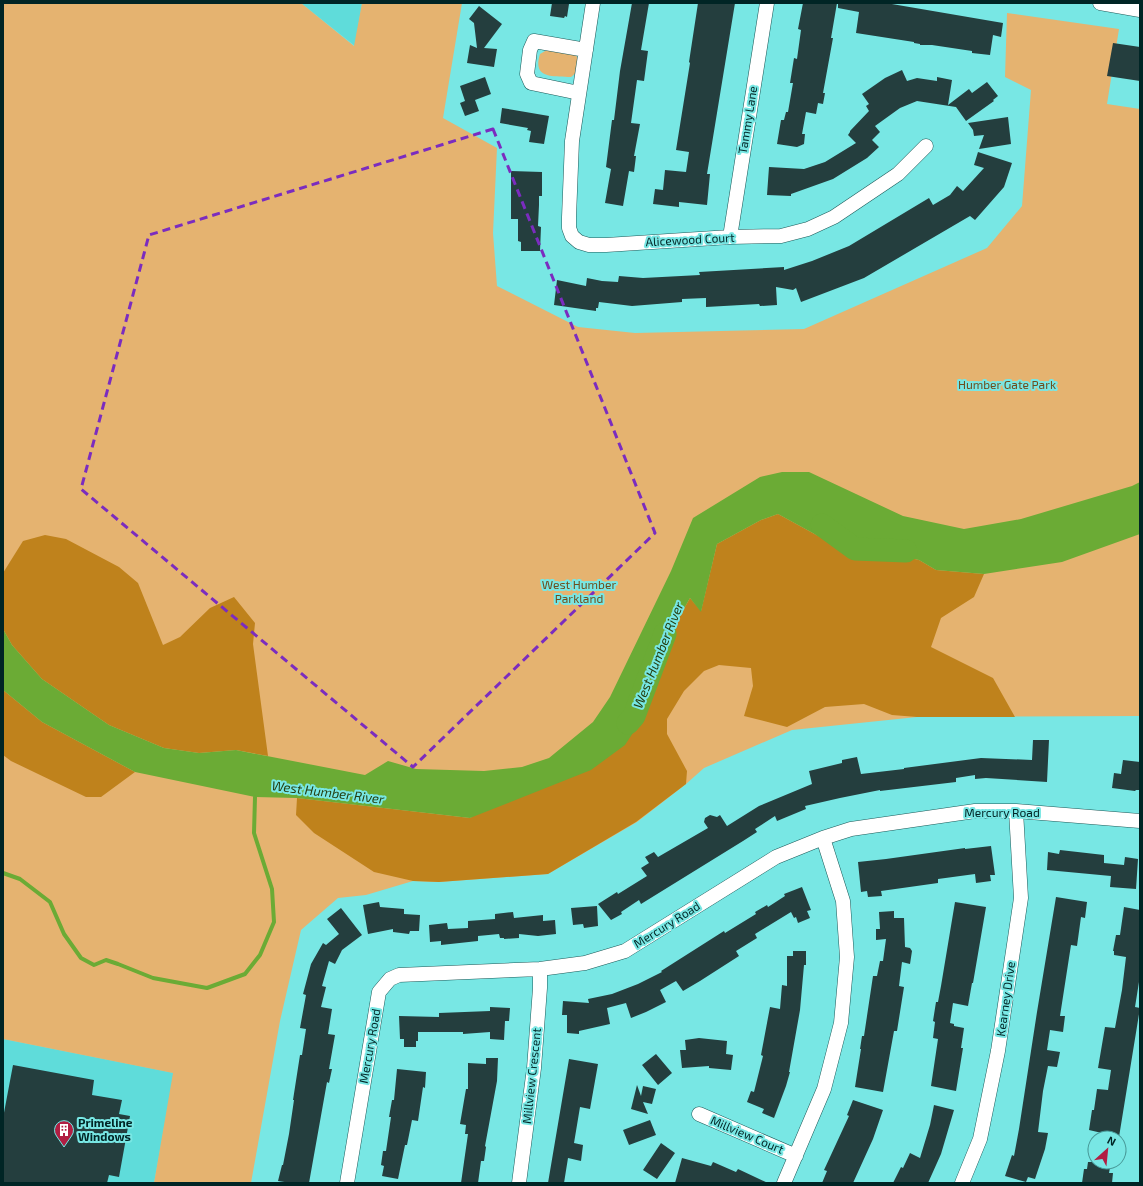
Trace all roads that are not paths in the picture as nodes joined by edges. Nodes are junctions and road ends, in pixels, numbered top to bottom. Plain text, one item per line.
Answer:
1 (593, 3) edge
2 (767, 3) edge
3 (1100, 3) edge
4 (1140, 10) edge
5 (586, 50) junction
6 (579, 93) junction
7 (926, 146) dead end
8 (730, 237) junction
9 (1016, 811) junction
10 (1140, 822) edge
11 (823, 838) junction
12 (540, 969) junction
13 (698, 1114) dead end
14 (796, 1156) junction
15 (347, 1183) edge
16 (518, 1183) edge
17 (784, 1183) edge
18 (962, 1183) edge

1 - 5 street, Alicewood Court
2 - 8 street, Tammy Lane
3 - 4 street
5 - 6 street, Alicewood Court
5 - 6 street
6 - 8 street, Alicewood Court
7 - 8 street, Alicewood Court
9 - 10 street, Mercury Road
9 - 11 street, Mercury Road
9 - 18 street, Kearney Drive
11 - 12 street, Mercury Road
11 - 14 street
12 - 15 street, Mercury Road
12 - 16 street, Millview Crescent
13 - 14 street, Millview Court
14 - 17 street

